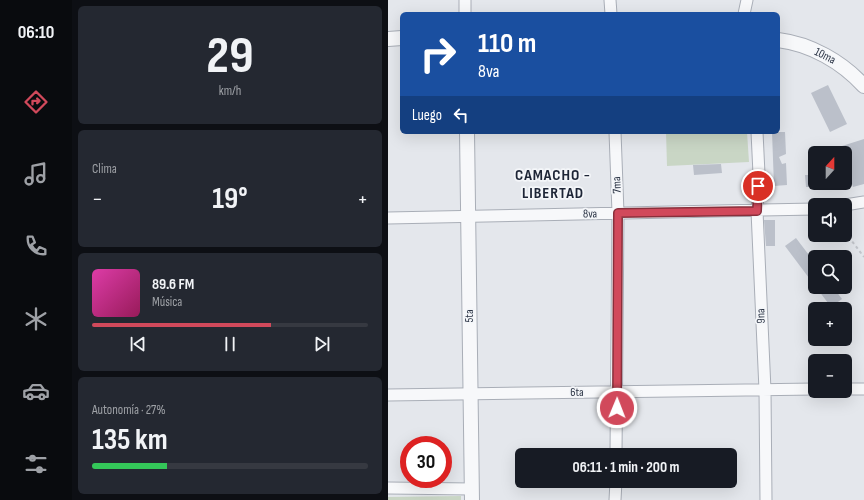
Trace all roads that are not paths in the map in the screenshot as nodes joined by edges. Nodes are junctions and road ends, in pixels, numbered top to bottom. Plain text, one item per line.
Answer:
1 (465, 0) edge
2 (610, 0) edge
3 (747, 0) edge
4 (465, 12) edge
5 (610, 12) edge
6 (744, 12) edge
7 (388, 38) edge
8 (400, 38) edge
9 (780, 41) edge
10 (864, 86) edge
11 (467, 134) edge
12 (615, 134) edge
13 (757, 134) edge
14 (864, 202) edge
15 (852, 204) edge
16 (808, 209) edge
17 (757, 211) junction
18 (618, 213) junction
19 (468, 216) junction
20 (388, 218) edge
21 (852, 389) edge
22 (864, 389) edge
23 (764, 390) junction
24 (808, 390) edge
25 (617, 392) junction
26 (470, 393) junction
27 (388, 395) edge
28 (616, 448) edge
29 (388, 488) edge
30 (616, 488) edge
31 (472, 494) edge
32 (615, 500) edge
33 (766, 500) edge

1 - 4 street
2 - 5 street
3 - 6 street
7 - 8 street
9 - 10 street, 10ma
11 - 19 street, 5ta
12 - 18 street, 7ma
13 - 17 street, 9na
14 - 15 street
16 - 17 street, 8va
17 - 18 street, 8va
17 - 23 street, 9na
18 - 19 street, 8va
18 - 25 street, 7ma
19 - 20 street, 8va
19 - 26 street, 5ta
21 - 22 street
23 - 24 street, 6ta
23 - 25 street, 6ta
23 - 33 street, 9na
25 - 26 street, 6ta
25 - 28 street, 7ma
26 - 27 street, 6ta
26 - 31 street, 5ta
29 - 31 street
30 - 32 street

